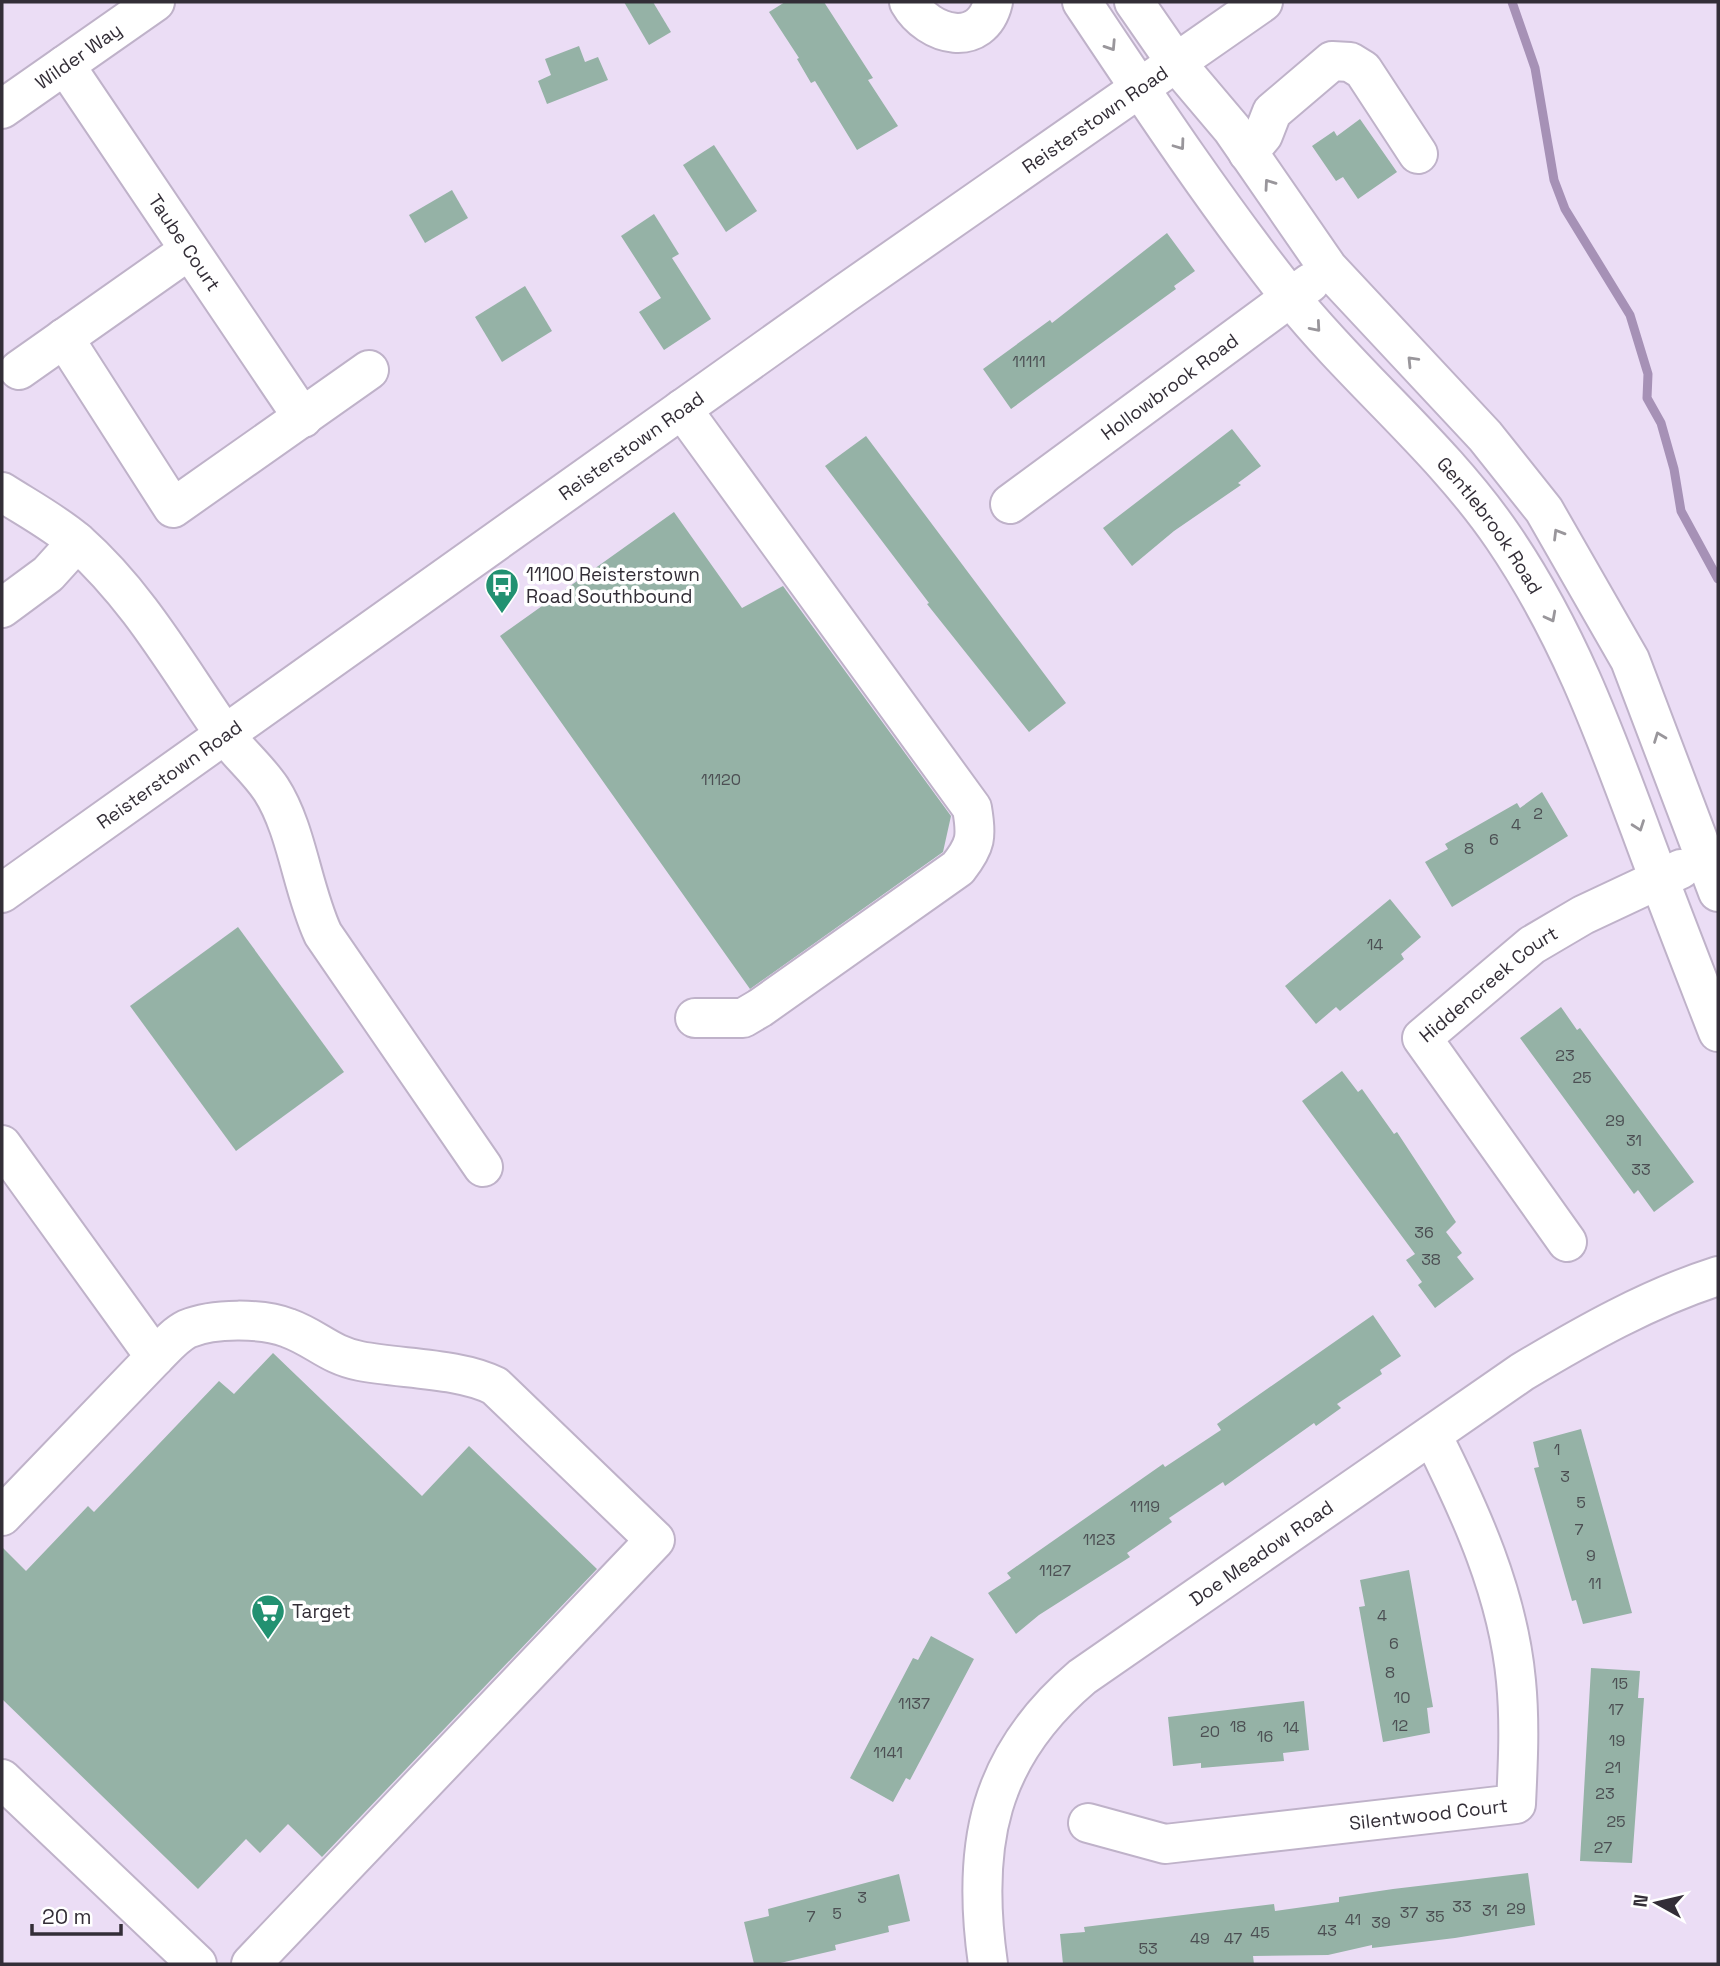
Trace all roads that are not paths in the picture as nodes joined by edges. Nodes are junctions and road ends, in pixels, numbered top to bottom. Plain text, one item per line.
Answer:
1 (155, 2) edge
2 (909, 2) edge
3 (993, 2) edge
4 (1082, 2) edge
5 (1134, 2) edge
6 (1263, 2) edge
7 (1177, 64) junction
8 (65, 65) junction
9 (1140, 89) junction
10 (2, 109) edge
11 (1248, 153) junction
12 (1418, 153) dead end
13 (188, 251) junction
14 (1328, 268) junction
15 (1291, 298) junction
16 (64, 338) junction
17 (19, 370) dead end
18 (369, 370) dead end
19 (682, 409) junction
20 (303, 418) junction
21 (2, 492) edge
22 (1010, 504) dead end
23 (77, 542) junction
24 (2, 608) edge
25 (224, 734) junction
26 (1712, 875) edge
27 (1659, 879) junction
28 (2, 893) edge
29 (695, 1018) dead end
30 (1718, 1032) edge
31 (2, 1145) edge
32 (483, 1167) dead end
33 (1567, 1242) dead end
34 (1718, 1276) edge
35 (155, 1357) junction
36 (1432, 1435) junction
37 (2, 1516) edge
38 (2, 1779) edge
39 (1087, 1823) dead end
40 (197, 1964) edge
41 (251, 1964) edge
42 (988, 1964) edge

1 - 8 street, Wilder Way
2 - 3 street
4 -> 9 street, Gentlebrook Road
5 - 7 street
6 - 7 street, Reisterstown Road
7 - 9 street, Reisterstown Road
7 - 11 street
8 - 10 street, Wilder Way
8 - 13 street, Taube Court
9 -> 15 street, Gentlebrook Road
9 - 19 street, Reisterstown Road
11 - 12 street
14 -> 11 street
13 - 16 street
13 - 20 street, Taube Court
14 - 15 street, Hollowbrook Road
26 -> 14 street
15 - 22 street, Hollowbrook Road
15 -> 27 street, Gentlebrook Road
16 - 17 street
16 - 20 street
18 - 20 street
19 - 25 street, Reisterstown Road
19 - 29 street
21 - 23 street
23 - 24 street
23 - 25 street
25 - 28 street, Reisterstown Road
25 - 32 street
26 - 27 street, Hiddencreek Court
27 - 30 street, Gentlebrook Road
27 - 33 street, Hiddencreek Court
31 - 35 street
34 - 36 street, Doe Meadow Road
35 - 37 street
35 - 41 street
36 - 39 street, Silentwood Court
36 - 42 street, Doe Meadow Road
38 - 40 street

